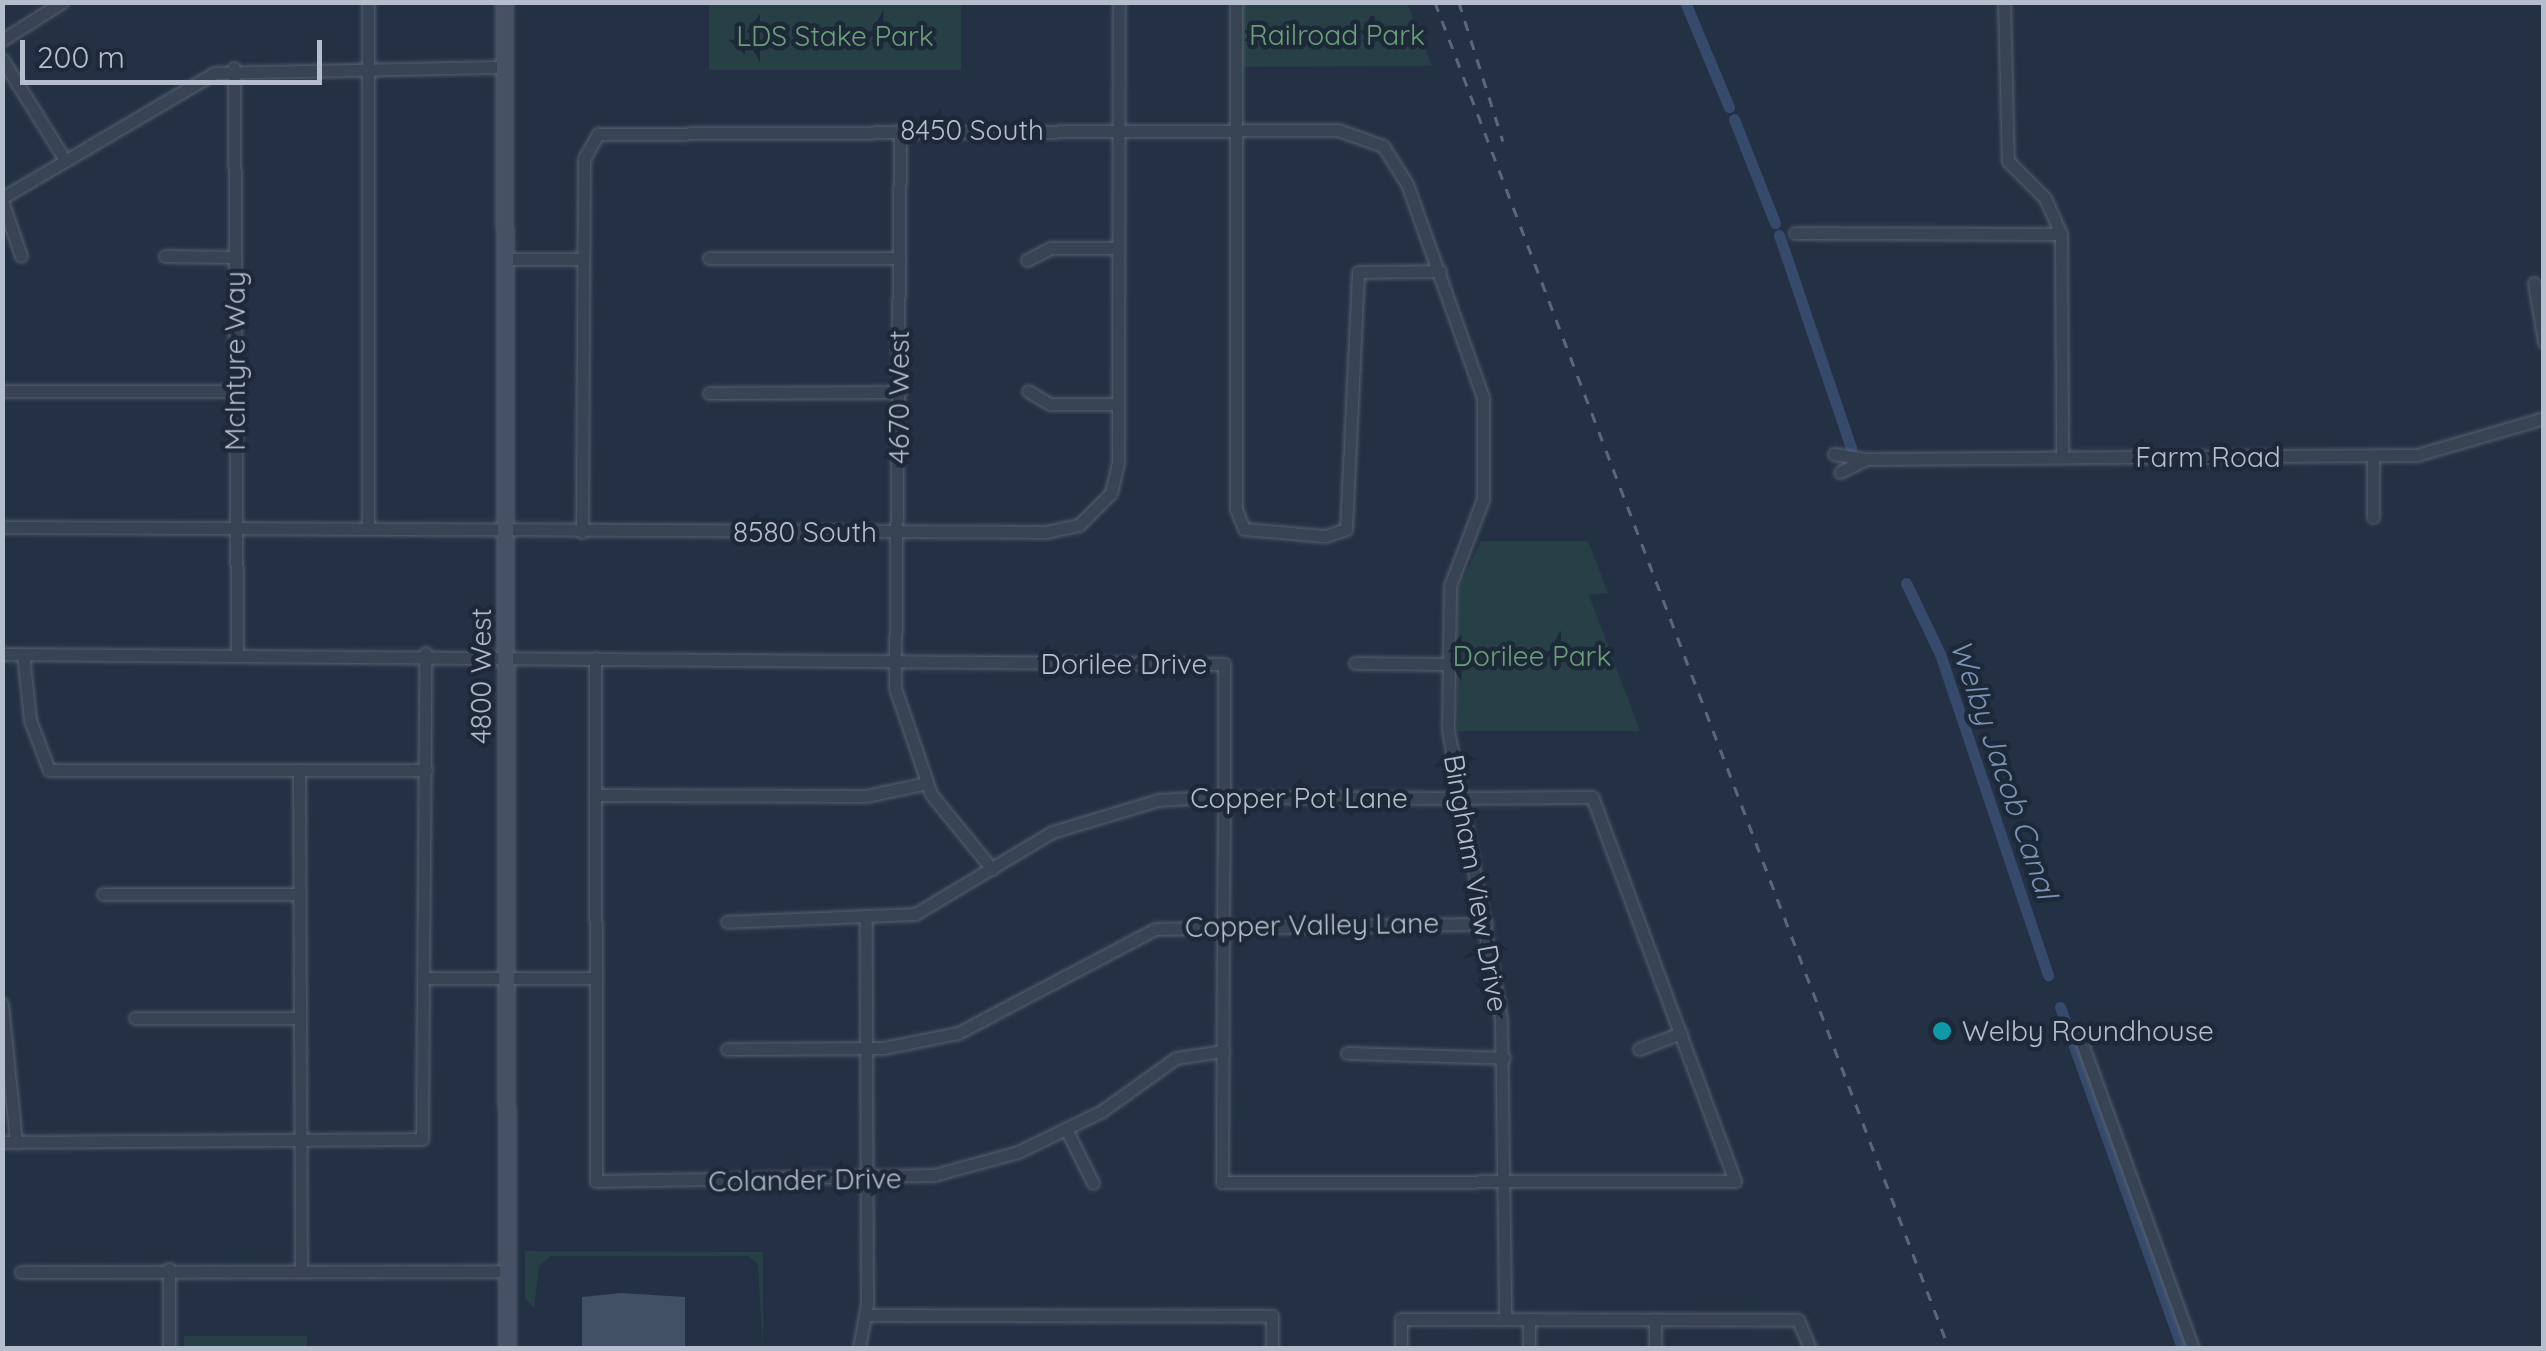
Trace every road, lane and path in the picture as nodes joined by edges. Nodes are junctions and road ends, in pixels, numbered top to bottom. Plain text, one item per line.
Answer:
1 (62, 2) edge
2 (368, 2) edge
3 (504, 2) edge
4 (1119, 2) edge
5 (1236, 2) edge
6 (2004, 2) edge
7 (2, 40) edge
8 (2, 59) edge
9 (366, 67) junction
10 (504, 67) junction
11 (234, 68) junction
12 (900, 130) junction
13 (1118, 130) junction
14 (1236, 131) junction
15 (1355, 132) joint
16 (65, 160) junction
17 (2, 200) edge
18 (1795, 233) dead end
19 (2061, 234) junction
20 (1118, 248) junction
21 (21, 256) dead end
22 (166, 256) dead end
23 (234, 257) junction
24 (505, 258) junction
25 (709, 258) dead end
26 (900, 258) junction
27 (580, 259) junction
28 (1027, 260) dead end
29 (1440, 272) junction
30 (2534, 283) dead end
31 (2544, 342) edge
32 (235, 391) junction
33 (1028, 391) dead end
34 (2, 392) edge
35 (900, 392) junction
36 (709, 393) dead end
37 (1118, 404) junction
38 (2544, 418) edge
39 (1834, 454) dead end
40 (2373, 456) junction
41 (2062, 457) junction
42 (1866, 459) junction
43 (1840, 472) dead end
44 (2373, 516) dead end
45 (2, 527) edge
46 (236, 527) junction
47 (368, 527) junction
48 (506, 527) junction
49 (582, 532) junction
50 (894, 532) junction
51 (425, 653) junction
52 (2, 654) edge
53 (23, 654) junction
54 (236, 654) junction
55 (506, 654) junction
56 (595, 658) junction
57 (894, 663) junction
58 (1355, 663) dead end
59 (1448, 664) junction
60 (299, 770) junction
61 (426, 770) junction
62 (927, 783) junction
63 (595, 795) junction
64 (1224, 797) junction
65 (1456, 798) junction
66 (992, 869) junction
67 (103, 894) dead end
68 (300, 894) junction
69 (727, 922) dead end
70 (866, 923) junction
71 (1223, 924) junction
72 (1486, 924) junction
73 (426, 978) junction
74 (507, 978) junction
75 (596, 978) junction
76 (2, 1004) edge
77 (135, 1018) dead end
78 (300, 1018) junction
79 (1681, 1033) junction
80 (2080, 1038) dead end
81 (867, 1048) junction
82 (1639, 1048) dead end
83 (727, 1049) dead end
84 (1223, 1051) junction
85 (1347, 1053) dead end
86 (1504, 1058) junction
87 (1067, 1131) junction
88 (9, 1142) edge
89 (300, 1142) junction
90 (866, 1182) junction
91 (1092, 1183) dead end
92 (1504, 1183) junction
93 (169, 1269) junction
94 (301, 1270) junction
95 (507, 1271) junction
96 (21, 1272) dead end
97 (866, 1315) junction
98 (1505, 1319) junction
99 (1529, 1319) junction
100 (1655, 1320) junction
101 (169, 1348) edge
102 (507, 1348) edge
103 (859, 1348) edge
104 (1272, 1348) edge
105 (1401, 1348) edge
106 (1529, 1348) edge
107 (1655, 1348) edge
108 (1810, 1348) edge
109 (2193, 1348) edge

1 - 7 street
2 - 9 street
3 - 10 street, 4800 West
4 - 13 street
5 - 14 street
6 - 19 street
8 - 16 street
9 - 10 street
9 - 11 street
9 - 47 street
10 - 24 street, 4800 West
11 - 16 street
11 - 23 street, McIntyre Way
12 - 13 street, 8450 South
12 - 26 street, 4670 West
12 - 27 street, 8450 South
13 - 14 street, 8450 South
13 - 20 street
14 - 15 street, 8450 South
14 - 29 street
15 - 29 street, Bingham View Drive
16 - 17 street
17 - 21 street
18 - 19 street
19 - 41 street
20 - 28 street
20 - 37 street
22 - 23 street
23 - 32 street, McIntyre Way
24 - 27 street
24 - 48 street, 4800 West
25 - 26 street
26 - 35 street, 4670 West
27 - 49 street
29 - 59 street, Bingham View Drive
30 - 31 street
32 - 34 street
32 - 46 street, McIntyre Way
33 - 37 street
35 - 36 street
35 - 50 street, 4670 West
37 - 50 street, 8580 South
38 - 40 street, Farm Road
39 - 42 street, Farm Road
40 - 41 street, Farm Road
40 - 44 street
41 - 42 street, Farm Road
42 - 43 street
45 - 46 street, 8580 South
46 - 47 street, 8580 South
46 - 54 street, McIntyre Way
47 - 48 street, 8580 South
48 - 49 street, 8580 South
48 - 55 street, 4800 West
49 - 50 street, 8580 South
50 - 57 street, 4670 West
51 - 54 street, Dorilee Drive
51 - 55 street, Dorilee Drive
51 - 61 street
52 - 53 street, Dorilee Drive
53 - 54 street, Dorilee Drive
53 - 60 street
55 - 56 street, Dorilee Drive
55 - 74 street, 4800 West
56 - 57 street, Dorilee Drive
56 - 63 street
57 - 62 street, 4670 West
57 - 64 street, Dorilee Drive
58 - 59 street
59 - 65 street, Bingham View Drive
60 - 61 street
60 - 68 street
61 - 73 street
62 - 63 street
62 - 66 street
63 - 75 street
64 - 65 street, Copper Pot Lane
64 - 66 street, Copper Pot Lane
64 - 71 street, Dorilee Drive
65 - 72 street, Bingham View Drive
65 - 79 street, Copper Pot Lane
66 - 70 street, Copper Pot Lane
67 - 68 street
68 - 78 street
69 - 70 street, Copper Pot Lane
70 - 81 street
71 - 72 street, Copper Valley Lane
71 - 81 street, Copper Valley Lane
71 - 84 street, Dorilee Drive
72 - 86 street, Bingham View Drive
73 - 74 street
73 - 89 street
74 - 75 street
74 - 95 street, 4800 West
75 - 90 street, Colander Drive
76 - 88 street
77 - 78 street
78 - 89 street
79 - 82 street
79 - 92 street, Copper Pot Lane
80 - 109 street
81 - 83 street, Copper Valley Lane
81 - 90 street
84 - 87 street, Colander Drive
84 - 92 street, Dorilee Drive
85 - 86 street
86 - 92 street, Bingham View Drive
87 - 90 street, Colander Drive
87 - 91 street
88 - 89 street
89 - 94 street
90 - 97 street
92 - 98 street, Bingham View Drive
93 - 94 street
93 - 96 street
93 - 101 street
94 - 95 street
95 - 102 street, 4800 West
97 - 103 street
97 - 104 street
98 - 99 street
98 - 105 street
99 - 100 street
99 - 106 street
100 - 107 street
100 - 108 street

